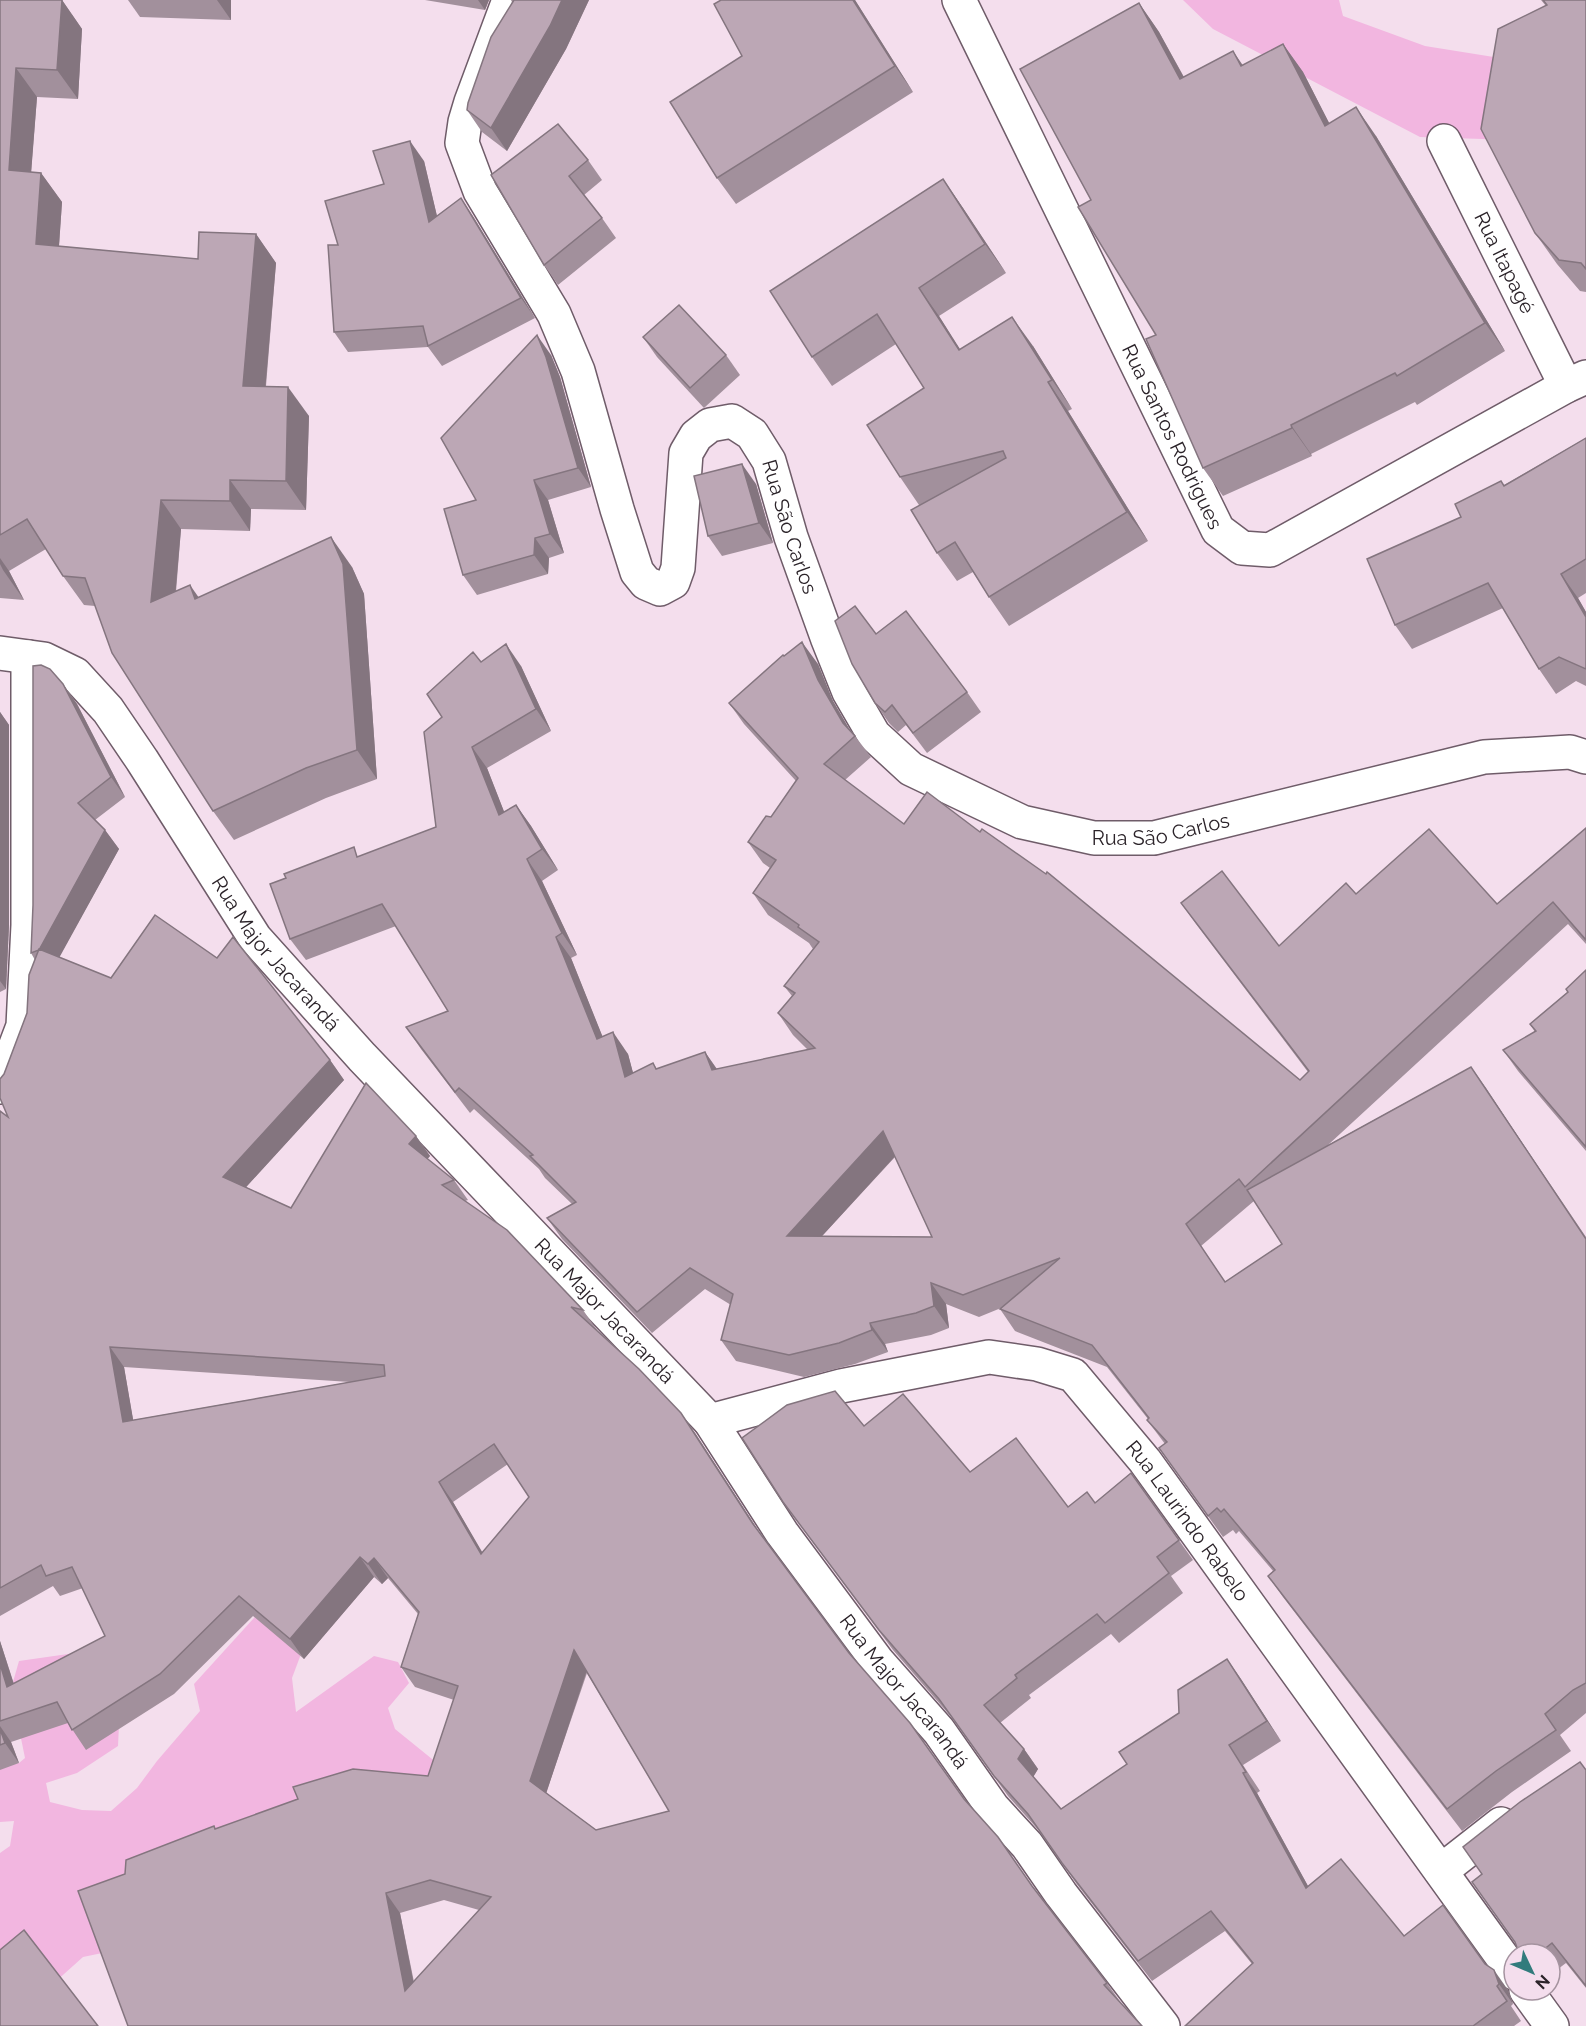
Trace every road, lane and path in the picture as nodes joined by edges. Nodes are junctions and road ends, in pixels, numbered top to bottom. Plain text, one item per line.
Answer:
1 (509, 0) edge
2 (959, 0) edge
3 (1444, 141) dead end
4 (1576, 381) edge
5 (14, 655) edge
6 (1586, 757) edge
7 (0, 1087) edge
8 (710, 1421) junction
9 (1523, 1807) edge
10 (1441, 1871) junction
11 (1502, 1956) edge
12 (1535, 2002) edge
13 (1163, 2026) edge
14 (1552, 2026) edge

1 - 6 street, Rua São Carlos
2 - 4 street, Rua Santos Rodrigues
3 - 4 street, Rua Itapagé
5 - 7 street
5 - 8 street, Rua Major Jacarandá
8 - 10 street, Rua Laurindo Rabelo
8 - 13 street, Rua Major Jacarandá
9 - 10 street
10 - 11 street, Rua Laurindo Rabelo
12 - 14 street

